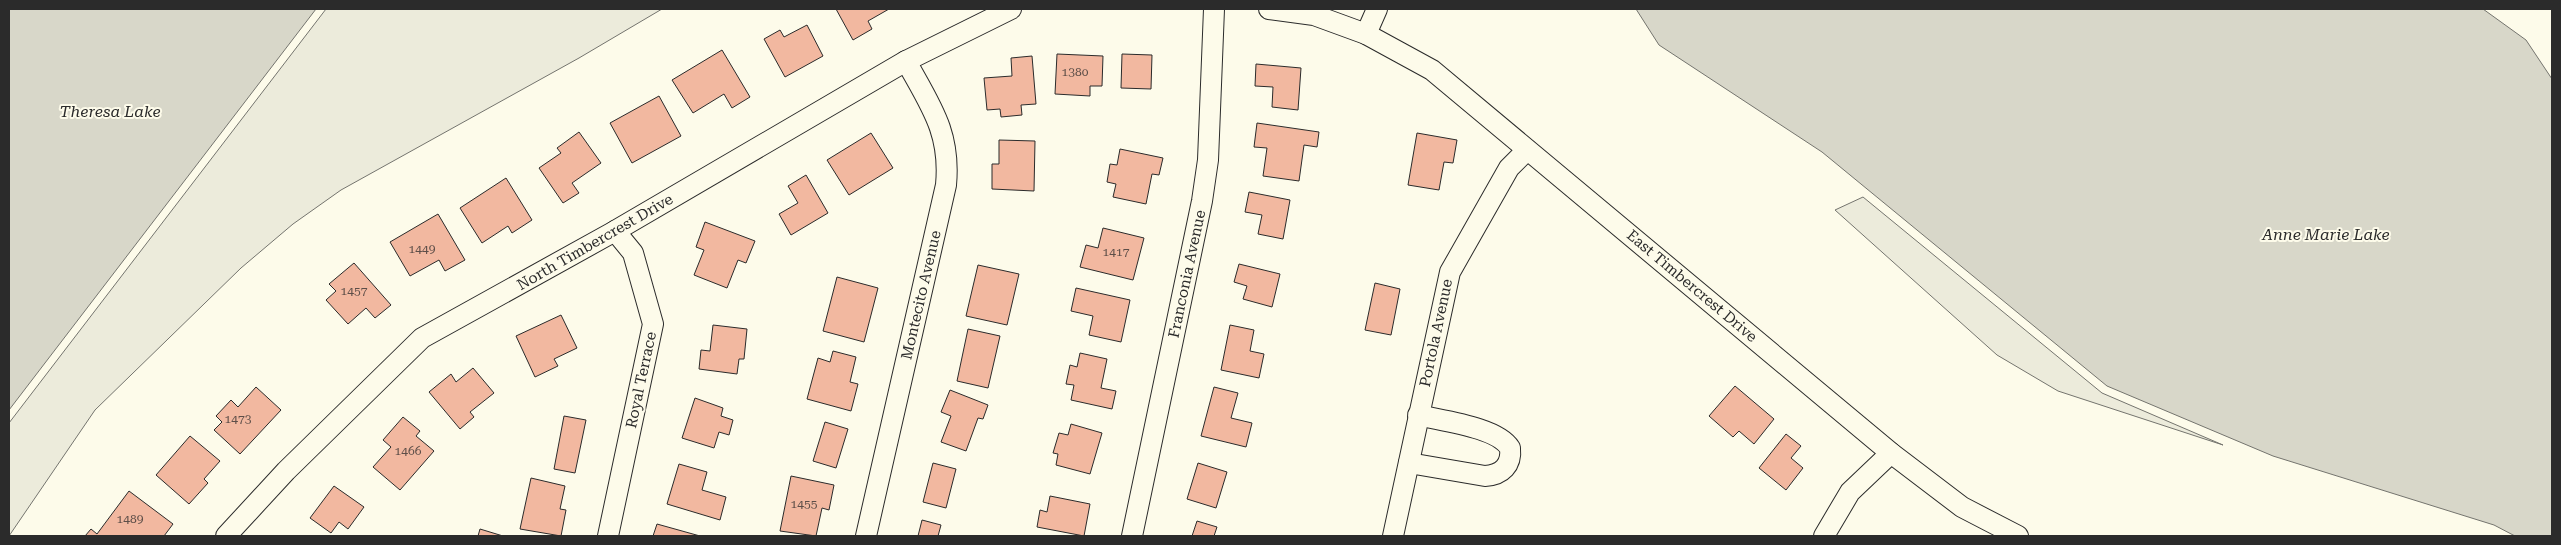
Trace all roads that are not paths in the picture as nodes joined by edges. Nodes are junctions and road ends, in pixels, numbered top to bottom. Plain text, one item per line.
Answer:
1 (1011, 9) edge
2 (1214, 9) edge
3 (1269, 9) edge
4 (1377, 9) edge
5 (1366, 34) junction
6 (906, 61) junction
7 (1527, 150) junction
8 (615, 231) junction
9 (1418, 415) junction
10 (1891, 453) junction
11 (1408, 463) junction
12 (228, 535) edge
13 (608, 536) edge
14 (866, 536) edge
15 (1132, 536) edge
16 (1393, 536) edge
17 (1824, 536) edge
18 (2018, 536) edge

1 - 6 street, North Timbercrest Drive
2 - 15 street, Franconia Avenue
3 - 5 street
4 - 5 street
5 - 7 street, East Timbercrest Drive
6 - 8 street, North Timbercrest Drive
6 - 14 street, Montecito Avenue
7 - 9 street, Portola Avenue
7 - 10 street, East Timbercrest Drive
8 - 12 street, North Timbercrest Drive
8 - 13 street, Royal Terrace
9 - 11 street, Portola Avenue
9 - 11 street
10 - 17 street
10 - 18 street, East Timbercrest Drive
11 - 16 street, Portola Avenue

